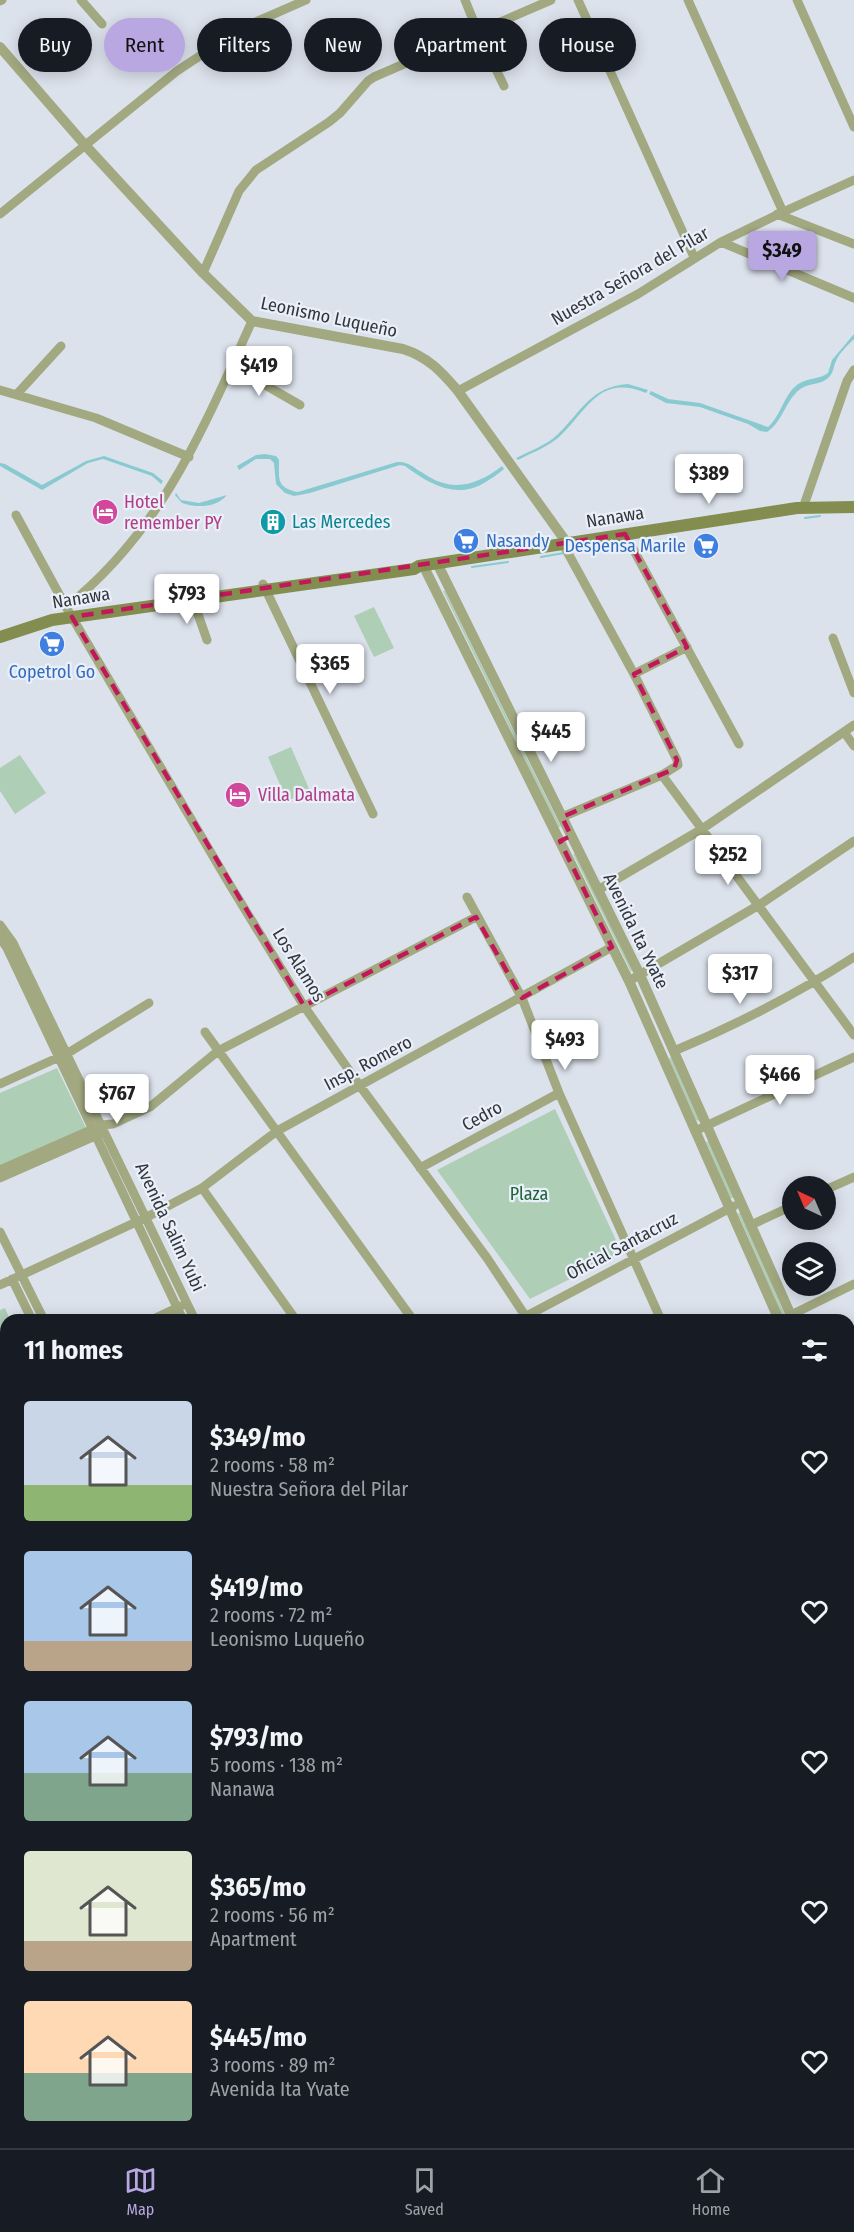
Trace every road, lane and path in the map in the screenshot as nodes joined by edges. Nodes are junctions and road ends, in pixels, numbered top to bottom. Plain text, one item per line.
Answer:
1 (81, 0) edge
2 (306, 0) edge
3 (465, 0) edge
4 (551, 0) edge
5 (578, 0) edge
6 (688, 0) edge
7 (797, 0) edge
8 (472, 18) edge
9 (510, 18) edge
10 (102, 24) dead end
11 (0, 47) edge
12 (394, 69) edge
13 (497, 72) edge
14 (504, 87) dead end
15 (854, 127) edge
16 (85, 145) junction
17 (854, 180) edge
18 (780, 213) junction
19 (0, 214) edge
20 (721, 242) junction
21 (854, 244) edge
22 (694, 257) junction
23 (203, 273) junction
24 (854, 298) edge
25 (252, 321) junction
26 (60, 346) dead end
27 (232, 366) junction
28 (854, 370) edge
29 (0, 390) edge
30 (458, 391) junction
31 (17, 394) junction
32 (300, 405) dead end
33 (189, 457) junction
34 (854, 507) edge
35 (803, 508) junction
36 (16, 515) dead end
37 (625, 534) junction
38 (565, 544) junction
39 (437, 563) junction
40 (421, 565) junction
41 (263, 587) junction
42 (193, 600) junction
43 (69, 611) junction
44 (0, 629) edge
45 (0, 637) edge
46 (833, 638) dead end
47 (207, 640) dead end
48 (687, 647) junction
49 (634, 674) junction
50 (854, 693) edge
51 (504, 701) junction
52 (493, 706) junction
53 (854, 725) edge
54 (844, 732) junction
55 (739, 744) dead end
56 (854, 746) edge
57 (662, 775) junction
58 (373, 814) dead end
59 (562, 817) junction
60 (702, 829) junction
61 (572, 836) junction
62 (560, 841) junction
63 (854, 841) edge
64 (598, 890) junction
65 (467, 897) dead end
66 (759, 905) junction
67 (476, 917) junction
68 (0, 926) edge
69 (0, 938) edge
70 (612, 947) junction
71 (854, 957) edge
72 (640, 975) junction
73 (629, 981) junction
74 (816, 981) junction
75 (522, 998) junction
76 (149, 1003) dead end
77 (304, 1006) junction
78 (205, 1032) dead end
79 (854, 1035) edge
80 (218, 1051) junction
81 (674, 1051) junction
82 (63, 1055) junction
83 (854, 1057) edge
84 (0, 1084) edge
85 (360, 1086) junction
86 (559, 1093) junction
87 (706, 1125) junction
88 (104, 1128) junction
89 (276, 1131) junction
90 (695, 1131) junction
91 (93, 1133) junction
92 (420, 1168) junction
93 (0, 1170) edge
94 (854, 1177) edge
95 (0, 1178) edge
96 (836, 1185) edge
97 (201, 1188) junction
98 (741, 1203) junction
99 (729, 1208) junction
100 (782, 1211) edge
101 (147, 1217) junction
102 (136, 1221) junction
103 (751, 1225) junction
104 (0, 1232) edge
105 (634, 1258) junction
106 (22, 1274) junction
107 (774, 1278) junction
108 (12, 1279) junction
109 (763, 1284) junction
110 (854, 1284) edge
111 (0, 1285) edge
112 (187, 1303) junction
113 (177, 1308) junction
114 (29, 1314) edge
115 (41, 1314) edge
116 (164, 1314) edge
117 (180, 1314) edge
118 (192, 1314) edge
119 (292, 1314) edge
120 (408, 1314) edge
121 (521, 1314) edge
122 (533, 1314) edge
123 (658, 1314) edge
124 (776, 1314) edge
125 (789, 1314) edge
126 (798, 1314) edge

1 - 10 street
2 - 16 street
3 - 8 street
4 - 9 street
5 - 22 street
6 - 18 street
7 - 15 street
11 - 16 street, Leonismo Luqueño
12 - 23 street
13 - 14 street
16 - 19 street
16 - 23 street, Leonismo Luqueño
17 - 18 street, Nuestra Señora del Pilar
18 - 20 street, Nuestra Señora del Pilar
18 - 21 street
20 - 22 street, Nuestra Señora del Pilar
20 - 24 street
22 - 30 street, Nuestra Señora del Pilar
23 - 25 street, Leonismo Luqueño
25 - 27 street
25 - 30 street, Leonismo Luqueño
26 - 31 street
27 - 32 street
27 - 33 street
28 - 35 street
29 - 31 street
30 - 38 street, Leonismo Luqueño
31 - 33 street
33 - 43 street
34 - 35 main road, Nanawa
35 - 37 main road, Nanawa
36 - 43 street, Los Alamos
37 - 38 main road, Nanawa
37 - 48 street
38 - 39 main road, Nanawa
38 - 49 street
39 - 40 main road, Nanawa
39 - 51 street, Avenida Ita Yvate
40 - 41 main road, Nanawa
40 - 52 street, Avenida Ita Yvate
41 - 42 main road, Nanawa
41 - 43 main road, Nanawa
41 - 58 street
42 - 43 main road, Nanawa
42 - 47 street
43 - 44 main road, Nanawa
43 - 45 main road, Nanawa
43 - 77 street, Los Alamos
46 - 50 street
48 - 49 street
48 - 55 street
49 - 57 street
51 - 52 street
51 - 59 street, Avenida Ita Yvate
52 - 62 street, Avenida Ita Yvate
53 - 54 street
54 - 56 street
54 - 60 street
57 - 59 street
57 - 60 street
59 - 61 street, Avenida Ita Yvate
60 - 64 street
60 - 66 street
61 - 62 street
61 - 64 street, Avenida Ita Yvate
62 - 70 street, Avenida Ita Yvate
63 - 66 street
64 - 72 street, Avenida Ita Yvate
65 - 67 street
66 - 72 street
66 - 74 street
67 - 75 street
67 - 77 street
68 - 82 street, Avenida Salim Yubi
69 - 82 street, Avenida Salim Yubi
70 - 73 street, Avenida Ita Yvate
70 - 75 street, Insp. Romero
71 - 74 street
72 - 73 street
72 - 81 street, Avenida Ita Yvate
73 - 90 street, Avenida Ita Yvate
74 - 79 street
74 - 81 street
75 - 85 street, Insp. Romero
75 - 86 street
76 - 82 street
77 - 80 street
77 - 85 street, Los Alamos
78 - 80 street
80 - 88 street
80 - 89 street
81 - 87 street, Avenida Ita Yvate
82 - 84 street
82 - 88 street, Avenida Salim Yubi
82 - 91 street, Avenida Salim Yubi
83 - 87 street
85 - 89 street, Insp. Romero
85 - 92 street, Los Alamos
86 - 92 street, Cedro
86 - 105 street
87 - 90 street
87 - 98 street, Avenida Ita Yvate
88 - 91 street
88 - 101 street, Avenida Salim Yubi
89 - 97 street, Insp. Romero
89 - 120 street
90 - 99 street, Avenida Ita Yvate
91 - 93 street
91 - 95 street
91 - 102 street, Avenida Salim Yubi
92 - 121 street, Los Alamos
94 - 96 street
97 - 101 street, Insp. Romero
97 - 119 street
98 - 99 street, Oficial Santacruz
98 - 103 street, Avenida Ita Yvate
99 - 105 street, Oficial Santacruz
99 - 109 street, Avenida Ita Yvate
100 - 103 street
101 - 102 street, Insp. Romero
101 - 112 street, Avenida Salim Yubi
102 - 106 street, Insp. Romero
102 - 113 street, Avenida Salim Yubi
103 - 107 street, Avenida Ita Yvate
104 - 106 street
105 - 122 street, Oficial Santacruz
105 - 123 street
106 - 108 street, Insp. Romero
106 - 115 street
107 - 109 street
107 - 125 street, Avenida Ita Yvate
108 - 111 street, Insp. Romero
108 - 114 street
109 - 124 street, Avenida Ita Yvate
110 - 126 street
112 - 113 street
112 - 118 street, Avenida Salim Yubi
113 - 116 street
113 - 117 street, Avenida Salim Yubi

